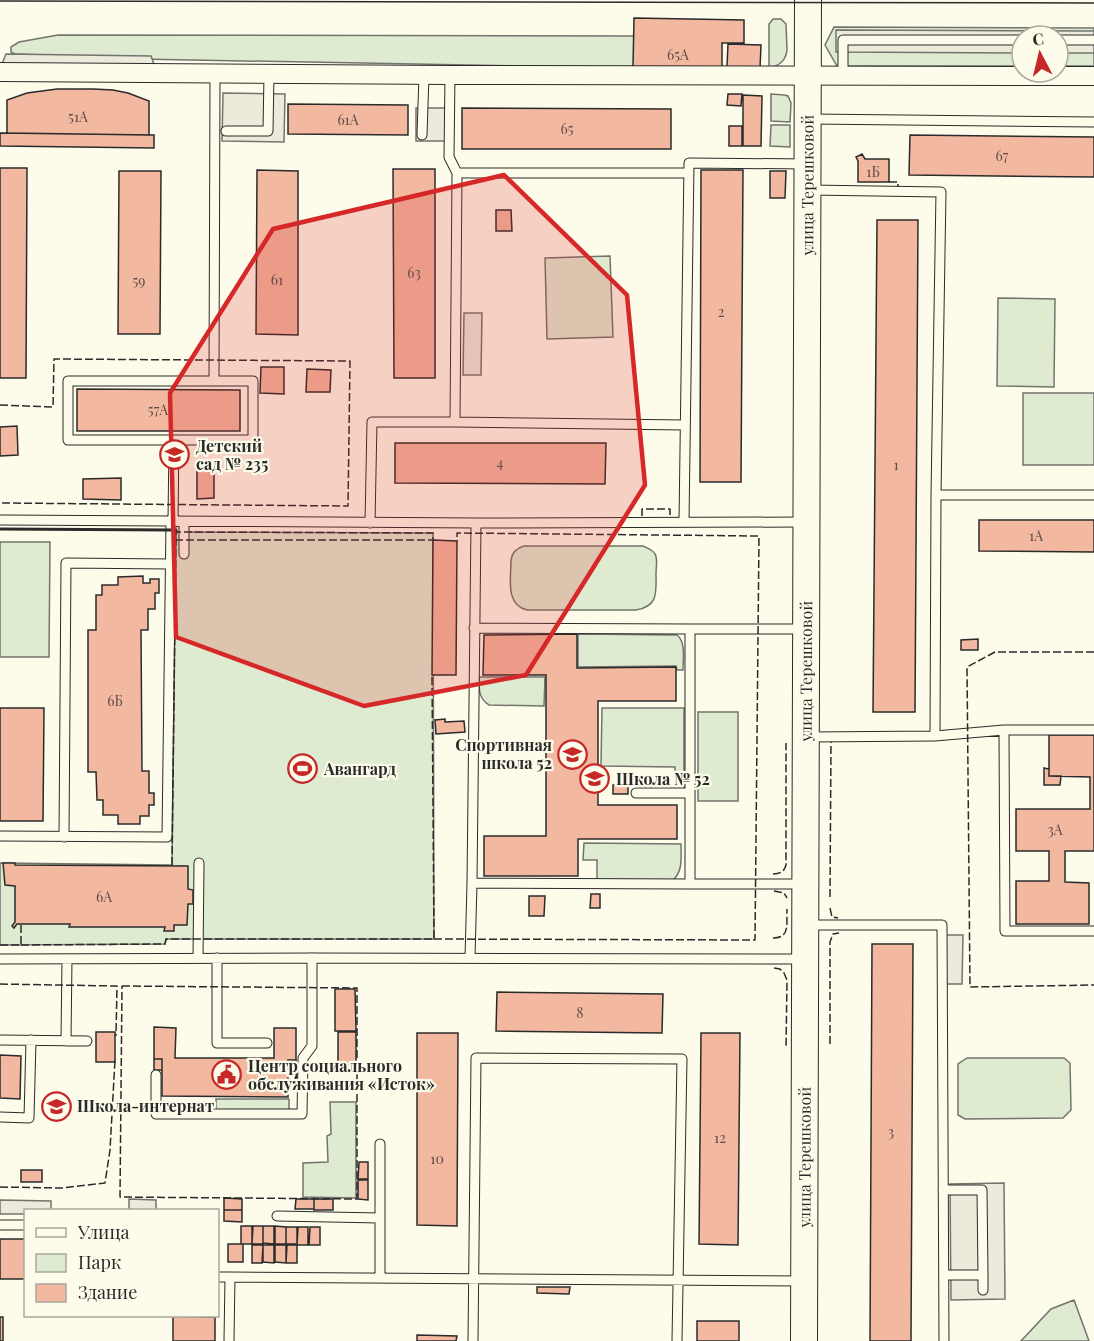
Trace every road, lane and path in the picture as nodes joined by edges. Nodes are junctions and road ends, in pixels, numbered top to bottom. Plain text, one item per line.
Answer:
1 (808, 0) edge
2 (1094, 39) edge
3 (1010, 40) edge
4 (1070, 40) edge
5 (0, 72) edge
6 (215, 74) junction
7 (269, 74) junction
8 (424, 75) junction
9 (450, 75) junction
10 (808, 76) junction
11 (843, 76) junction
12 (1094, 76) edge
13 (808, 119) junction
14 (1094, 122) edge
15 (226, 131) dead end
16 (422, 135) dead end
17 (808, 164) junction
18 (458, 173) junction
19 (688, 173) junction
20 (808, 190) junction
21 (214, 381) junction
22 (456, 422) junction
23 (685, 425) junction
24 (174, 440) junction
25 (936, 495) junction
26 (1094, 495) edge
27 (0, 520) edge
28 (172, 522) junction
29 (184, 522) junction
30 (684, 522) junction
31 (806, 522) junction
32 (370, 523) junction
33 (476, 523) junction
34 (184, 554) dead end
35 (170, 564) junction
36 (474, 628) junction
37 (690, 629) junction
38 (806, 629) junction
39 (1004, 730) junction
40 (1094, 730) edge
41 (935, 736) junction
42 (806, 737) junction
43 (636, 793) dead end
44 (690, 793) junction
45 (0, 836) edge
46 (64, 837) junction
47 (200, 863) dead end
48 (472, 883) junction
49 (690, 884) junction
50 (805, 884) junction
51 (806, 925) junction
52 (1094, 931) edge
53 (198, 958) junction
54 (218, 958) junction
55 (312, 958) junction
56 (470, 958) junction
57 (0, 959) edge
58 (67, 959) junction
59 (806, 959) junction
60 (0, 1040) edge
61 (31, 1040) junction
62 (66, 1041) junction
63 (87, 1041) dead end
64 (267, 1043) dead end
65 (156, 1075) dead end
66 (0, 1117) edge
67 (380, 1144) dead end
68 (943, 1190) junction
69 (277, 1216) dead end
70 (380, 1218) junction
71 (0, 1225) edge
72 (24, 1226) edge
73 (944, 1275) junction
74 (983, 1275) junction
75 (219, 1277) edge
76 (230, 1277) junction
77 (381, 1278) junction
78 (474, 1279) junction
79 (677, 1281) junction
80 (804, 1281) junction
81 (983, 1290) dead end
82 (229, 1341) edge
83 (473, 1341) edge
84 (677, 1341) edge
85 (804, 1341) edge
86 (944, 1341) edge

1 - 10 street, улица Терешковой
2 - 4 lane
3 - 11 lane
5 - 6 street
6 - 7 street
6 - 21 lane
7 - 8 street
7 - 15 lane
8 - 9 street
8 - 16 lane
9 - 10 street
9 - 18 lane
10 - 11 street
10 - 13 street, улица Терешковой
11 - 12 street
13 - 14 lane
13 - 17 street, улица Терешковой
17 - 19 lane
17 - 20 street, улица Терешковой
18 - 19 lane
18 - 22 lane
19 - 23 lane
20 - 25 lane
20 - 31 street, улица Терешковой
21 - 24 lane
21 - 24 lane
22 - 23 lane
22 - 32 lane
23 - 30 lane
24 - 28 lane
25 - 26 lane
25 - 41 lane
27 - 28 lane
28 - 29 lane
28 - 35 lane
29 - 32 lane
29 - 34 lane
30 - 31 lane
30 - 33 lane
31 - 38 street, улица Терешковой
32 - 33 lane
33 - 36 lane
35 - 46 lane
35 - 46 lane
36 - 37 lane
36 - 48 lane
37 - 38 lane
37 - 44 lane
38 - 42 street, улица Терешковой
39 - 40 lane
39 - 41 lane
39 - 52 lane
41 - 42 lane
42 - 50 street, улица Терешковой
43 - 44 lane
44 - 49 lane
45 - 46 lane
47 - 53 lane
48 - 49 lane
48 - 56 lane
49 - 50 lane
50 - 51 street, улица Терешковой
51 - 59 street, улица Терешковой
51 - 68 lane
53 - 54 lane
53 - 58 lane
54 - 55 lane
54 - 64 lane
55 - 56 lane
55 - 65 lane
56 - 59 lane
57 - 58 lane
58 - 62 lane
59 - 80 street, улица Терешковой
60 - 61 lane
61 - 62 lane
61 - 66 lane
62 - 63 lane
67 - 70 lane
68 - 73 lane
68 - 74 lane
69 - 70 lane
70 - 77 lane
71 - 72 lane
73 - 74 lane
73 - 86 lane
74 - 81 lane
75 - 76 lane
76 - 77 lane
76 - 82 lane
77 - 78 lane
78 - 79 lane
78 - 79 lane
78 - 83 lane
79 - 80 lane
79 - 84 lane
80 - 85 street, улица Терешковой

